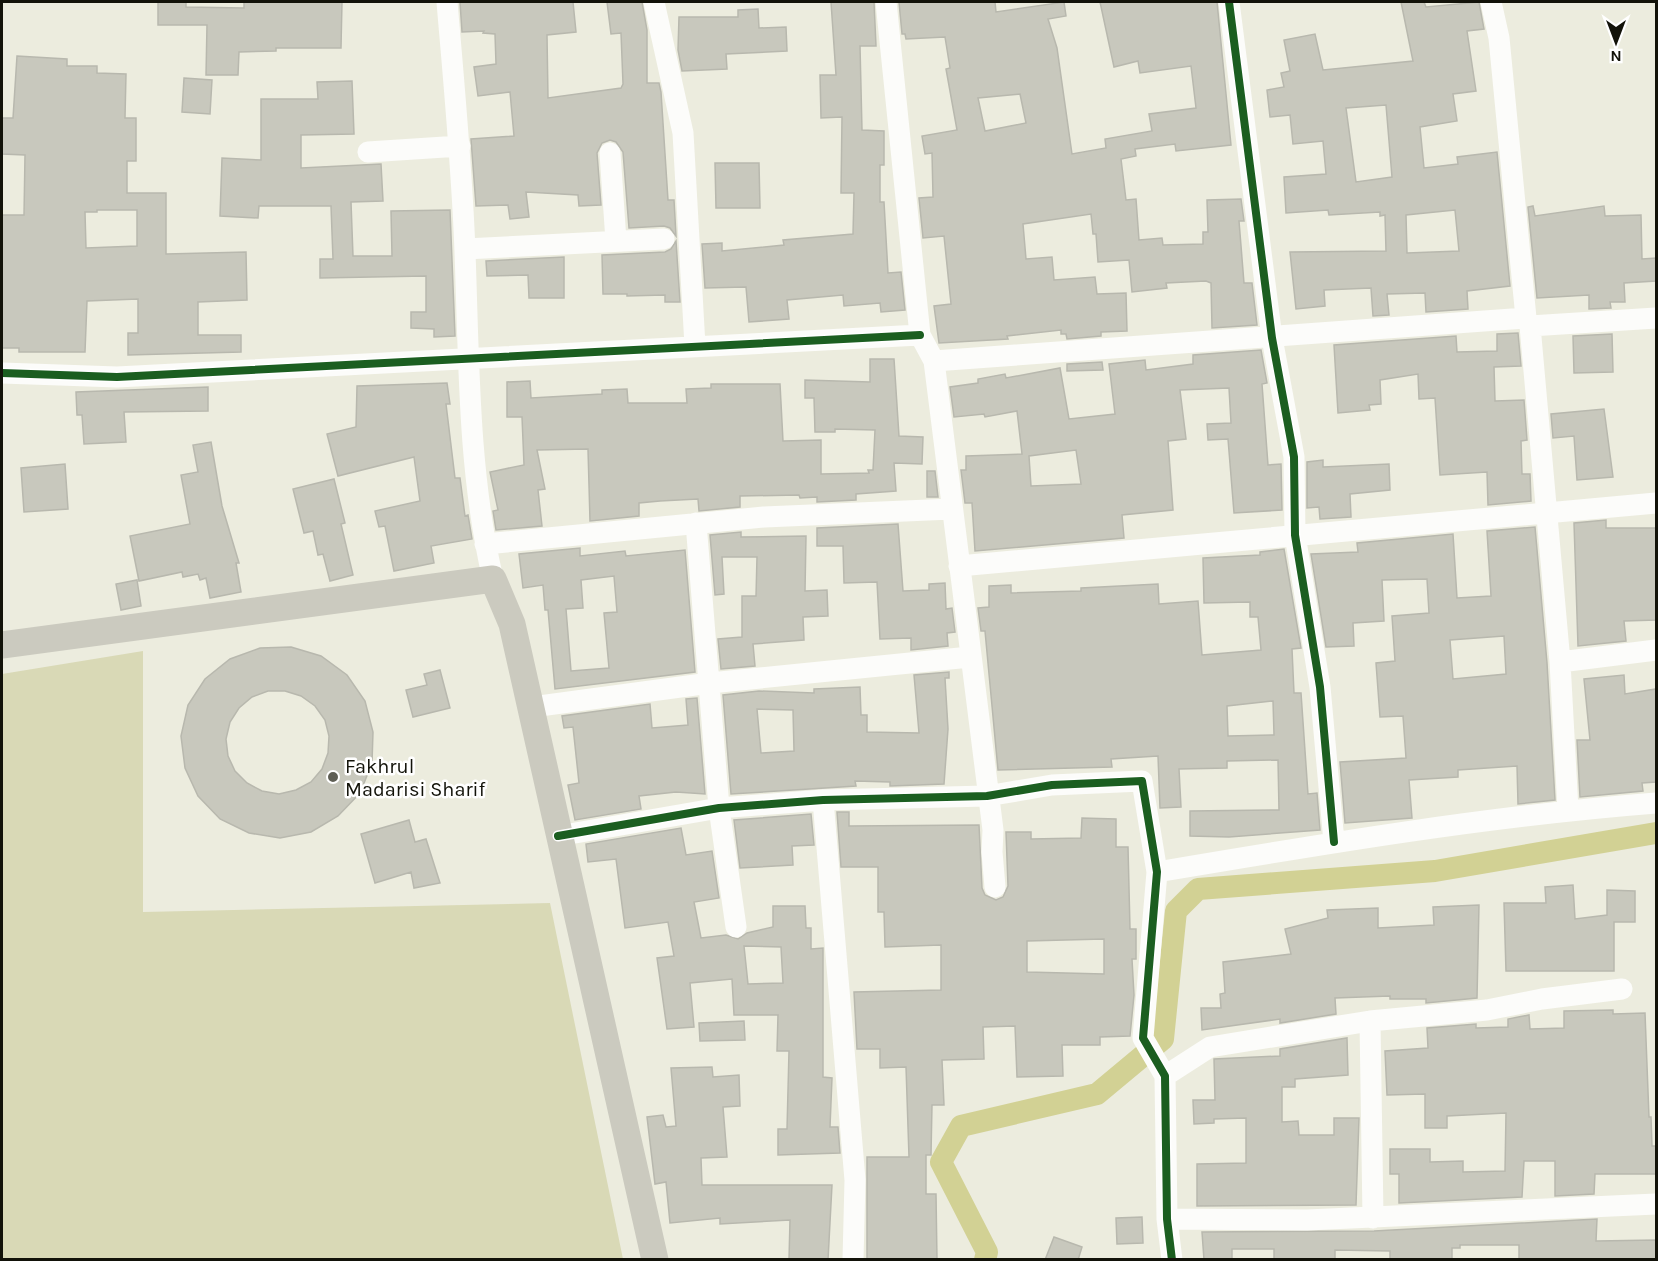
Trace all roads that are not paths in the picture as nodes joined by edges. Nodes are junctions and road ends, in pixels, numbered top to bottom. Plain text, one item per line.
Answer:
1 (447, 2) edge
2 (654, 2) edge
3 (886, 2) edge
4 (1229, 2) edge
5 (1491, 2) edge
6 (459, 146) junction
7 (368, 152) dead end
8 (610, 153) dead end
9 (664, 239) dead end
10 (616, 241) junction
11 (465, 249) junction
12 (1656, 318) edge
13 (1528, 322) junction
14 (920, 335) junction
15 (1272, 338) junction
16 (695, 346) junction
17 (468, 360) junction
18 (934, 361) junction
19 (2, 373) edge
20 (1656, 503) edge
21 (952, 509) junction
22 (1548, 514) junction
23 (696, 523) junction
24 (1294, 536) junction
25 (485, 544) junction
26 (959, 566) junction
27 (493, 579) junction
28 (2, 645) edge
29 (1656, 650) edge
30 (970, 657) junction
31 (1560, 662) junction
32 (711, 683) junction
33 (532, 707) junction
34 (987, 796) junction
35 (823, 800) junction
36 (1656, 803) edge
37 (719, 808) junction
38 (1568, 810) junction
39 (558, 836) junction
40 (1334, 842) junction
41 (1157, 872) junction
42 (995, 887) dead end
43 (736, 927) dead end
44 (1622, 989) dead end
45 (1370, 1021) junction
46 (1165, 1076) junction
47 (1656, 1204) edge
48 (1373, 1218) junction
49 (1167, 1219) junction
50 (655, 1260) edge
51 (853, 1260) edge
52 (1172, 1260) edge

1 - 6 street
2 - 16 street
3 - 14 street
4 - 15 street
5 - 13 street
6 - 7 street
6 - 11 street
8 - 10 street
9 - 10 street
10 - 11 street
11 - 17 street
12 - 13 street
13 - 15 street
13 - 22 street
14 - 16 street
14 - 18 street
15 - 18 street
15 - 24 street
16 - 17 street
17 - 19 street
17 - 25 street
18 - 21 street
20 - 22 street
21 - 23 street
21 - 26 street
22 - 24 street
22 - 31 street
23 - 25 street
23 - 32 street
24 - 26 street
24 - 40 street
25 - 27 street
26 - 30 street
27 - 28 main road
27 - 33 main road
29 - 31 street
30 - 32 street
30 - 34 street
31 - 38 street
32 - 33 street
32 - 37 street
33 - 39 main road
34 - 35 street
34 - 41 street
34 - 42 street
35 - 37 street
35 - 51 street
36 - 38 street
37 - 39 street
37 - 43 street
38 - 40 street
39 - 50 main road
40 - 41 street
41 - 46 street
44 - 45 street
45 - 46 street
45 - 48 street
46 - 49 street
47 - 48 street
48 - 49 street
49 - 52 street

